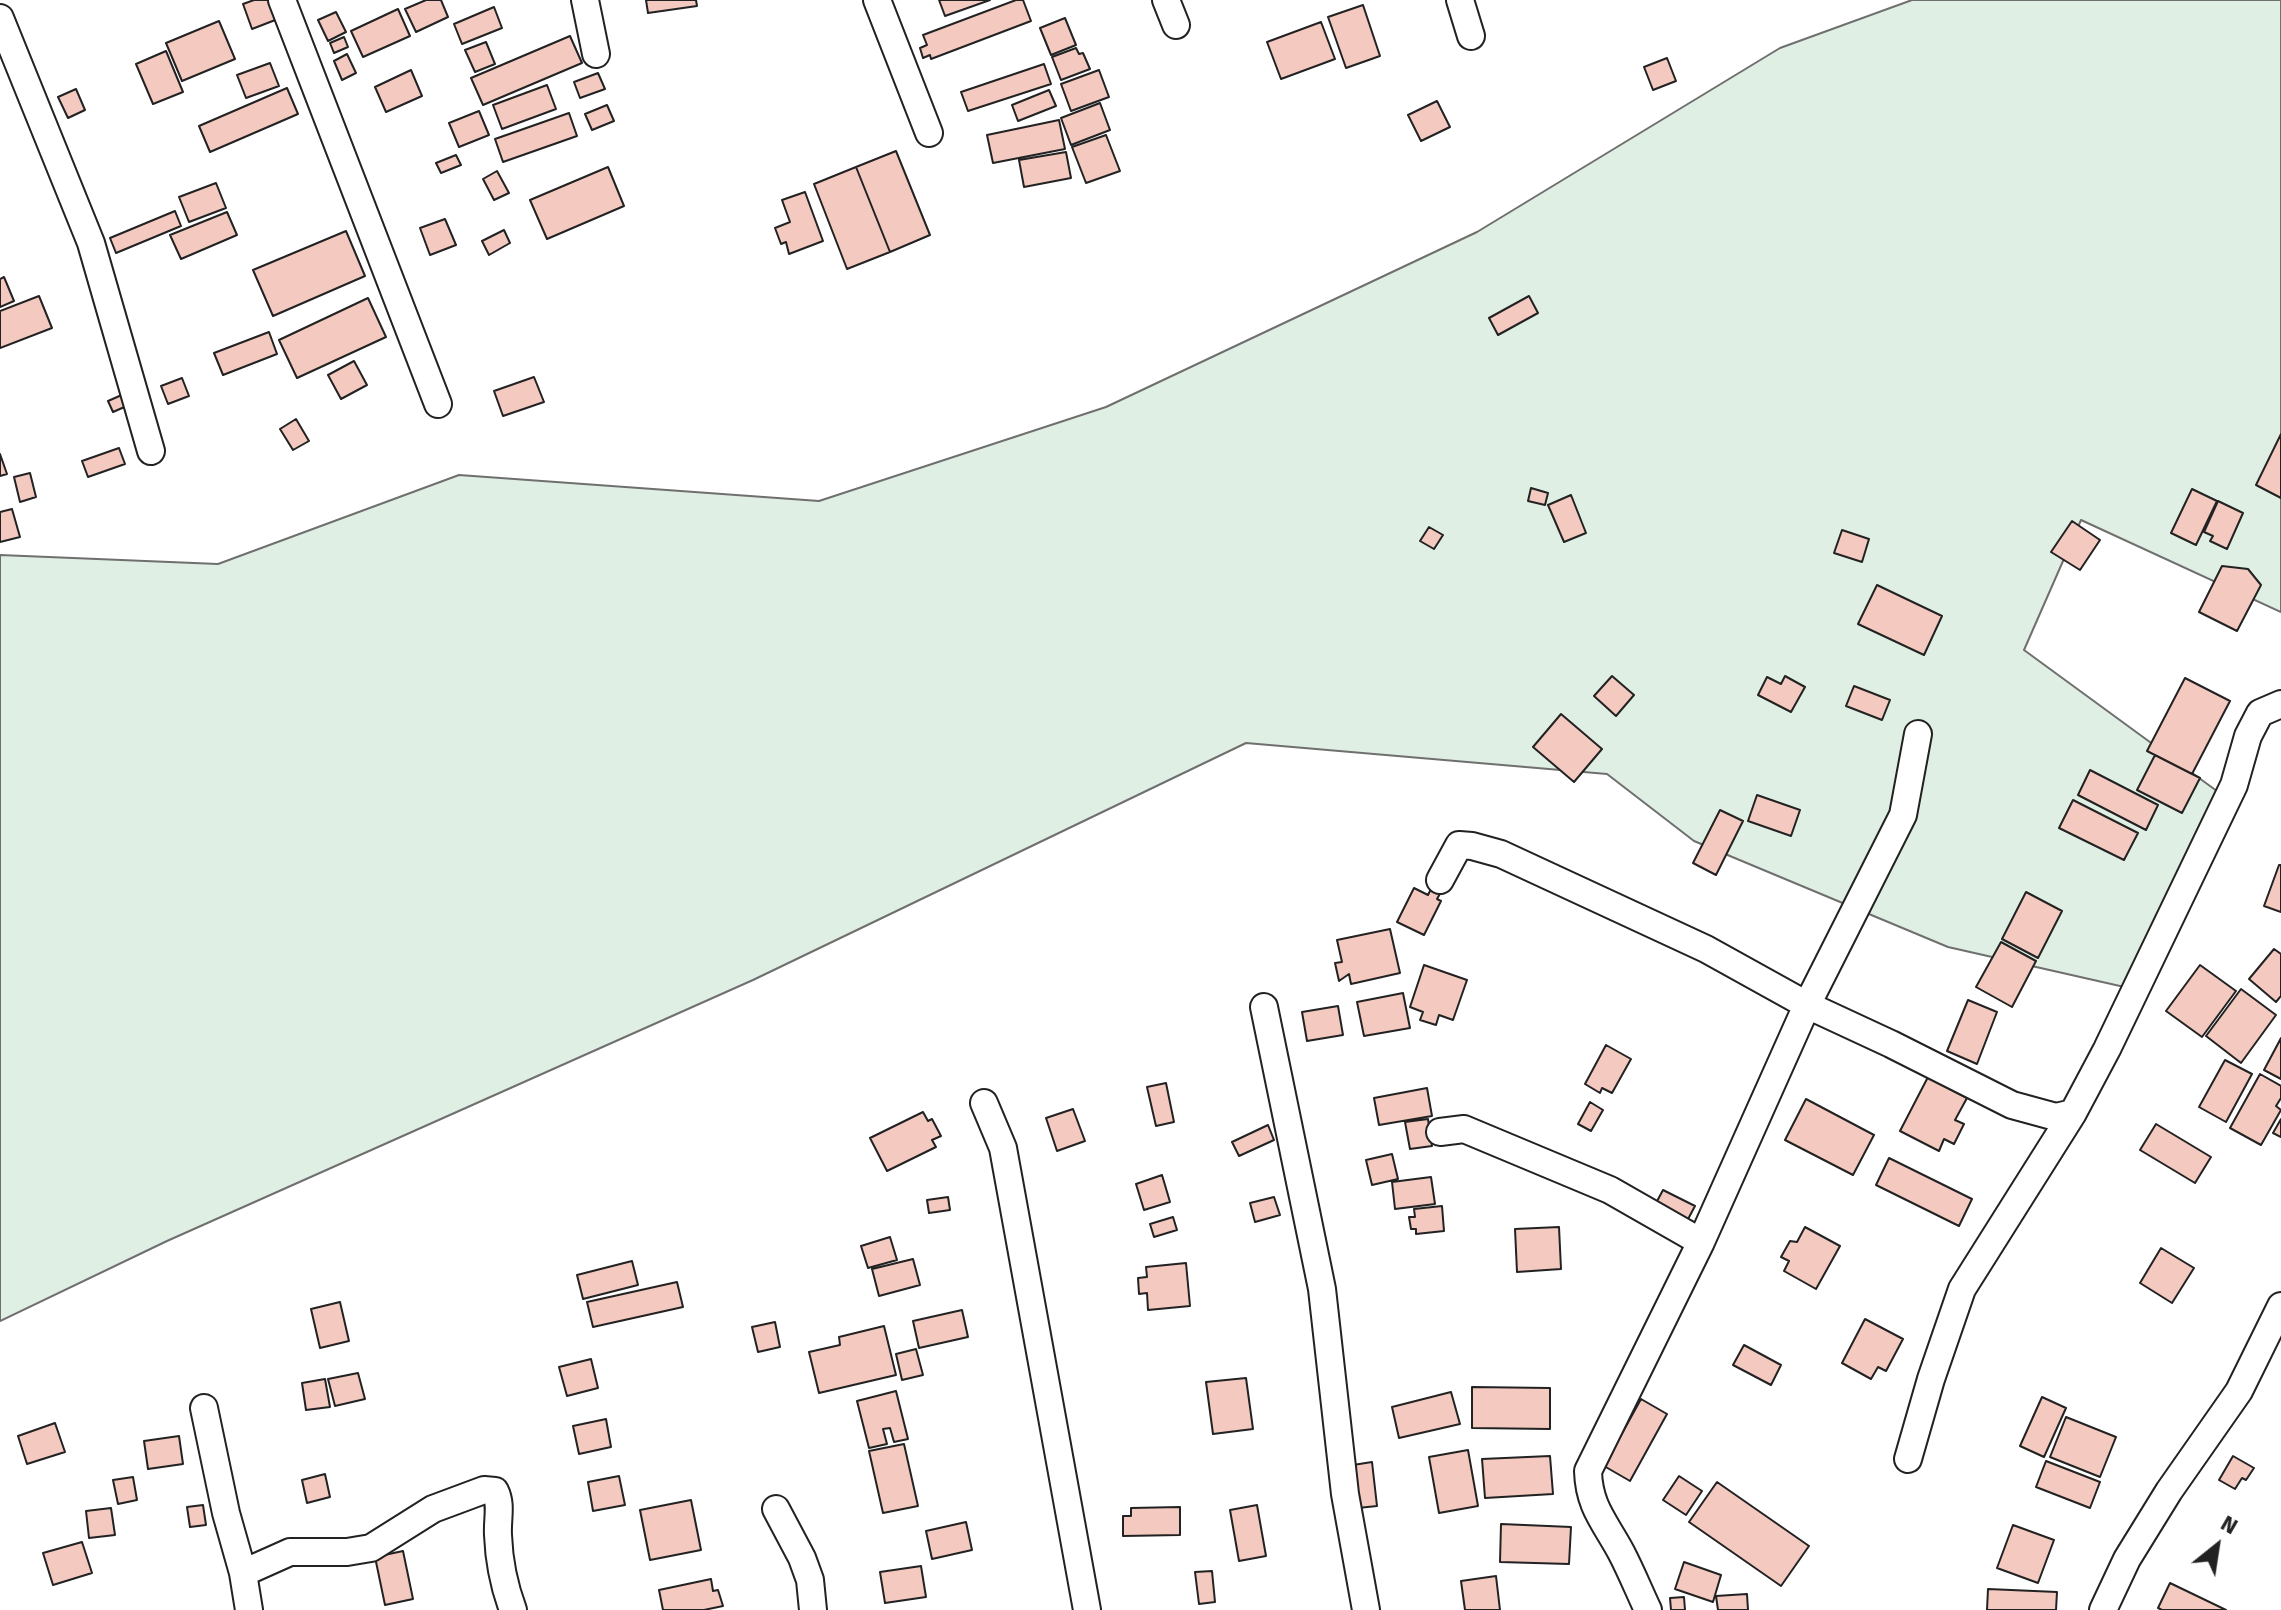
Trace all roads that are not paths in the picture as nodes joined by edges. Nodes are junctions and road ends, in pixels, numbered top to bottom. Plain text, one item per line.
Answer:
1 (282, 0) edge
2 (585, 0) edge
3 (877, 0) edge
4 (1166, 0) edge
5 (1460, 0) edge
6 (0, 18) edge
7 (1176, 25) dead end
8 (1471, 36) dead end
9 (596, 54) dead end
10 (929, 133) dead end
11 (438, 404) dead end
12 (151, 451) dead end
13 (2281, 704) edge
14 (1918, 734) dead end
15 (1440, 880) dead end
16 (1807, 1005) junction
17 (1264, 1007) dead end
18 (984, 1103) dead end
19 (2073, 1113) junction
20 (1440, 1132) dead end
21 (1701, 1242) junction
22 (2281, 1306) edge
23 (204, 1408) dead end
24 (1908, 1459) dead end
25 (776, 1509) dead end
26 (243, 1573) junction
27 (249, 1610) edge
28 (513, 1610) edge
29 (813, 1610) edge
30 (1087, 1610) edge
31 (1366, 1610) edge
32 (1648, 1610) edge
33 (2103, 1610) edge

1 - 11 street
2 - 9 street
3 - 10 street
4 - 7 street
5 - 8 street
6 - 12 street
13 - 19 street
14 - 16 street
15 - 16 street
16 - 19 street
16 - 21 street
17 - 31 street
18 - 30 street
19 - 24 street
20 - 21 street
21 - 32 street
22 - 33 street
23 - 26 street
25 - 29 street
26 - 27 street
26 - 28 street

